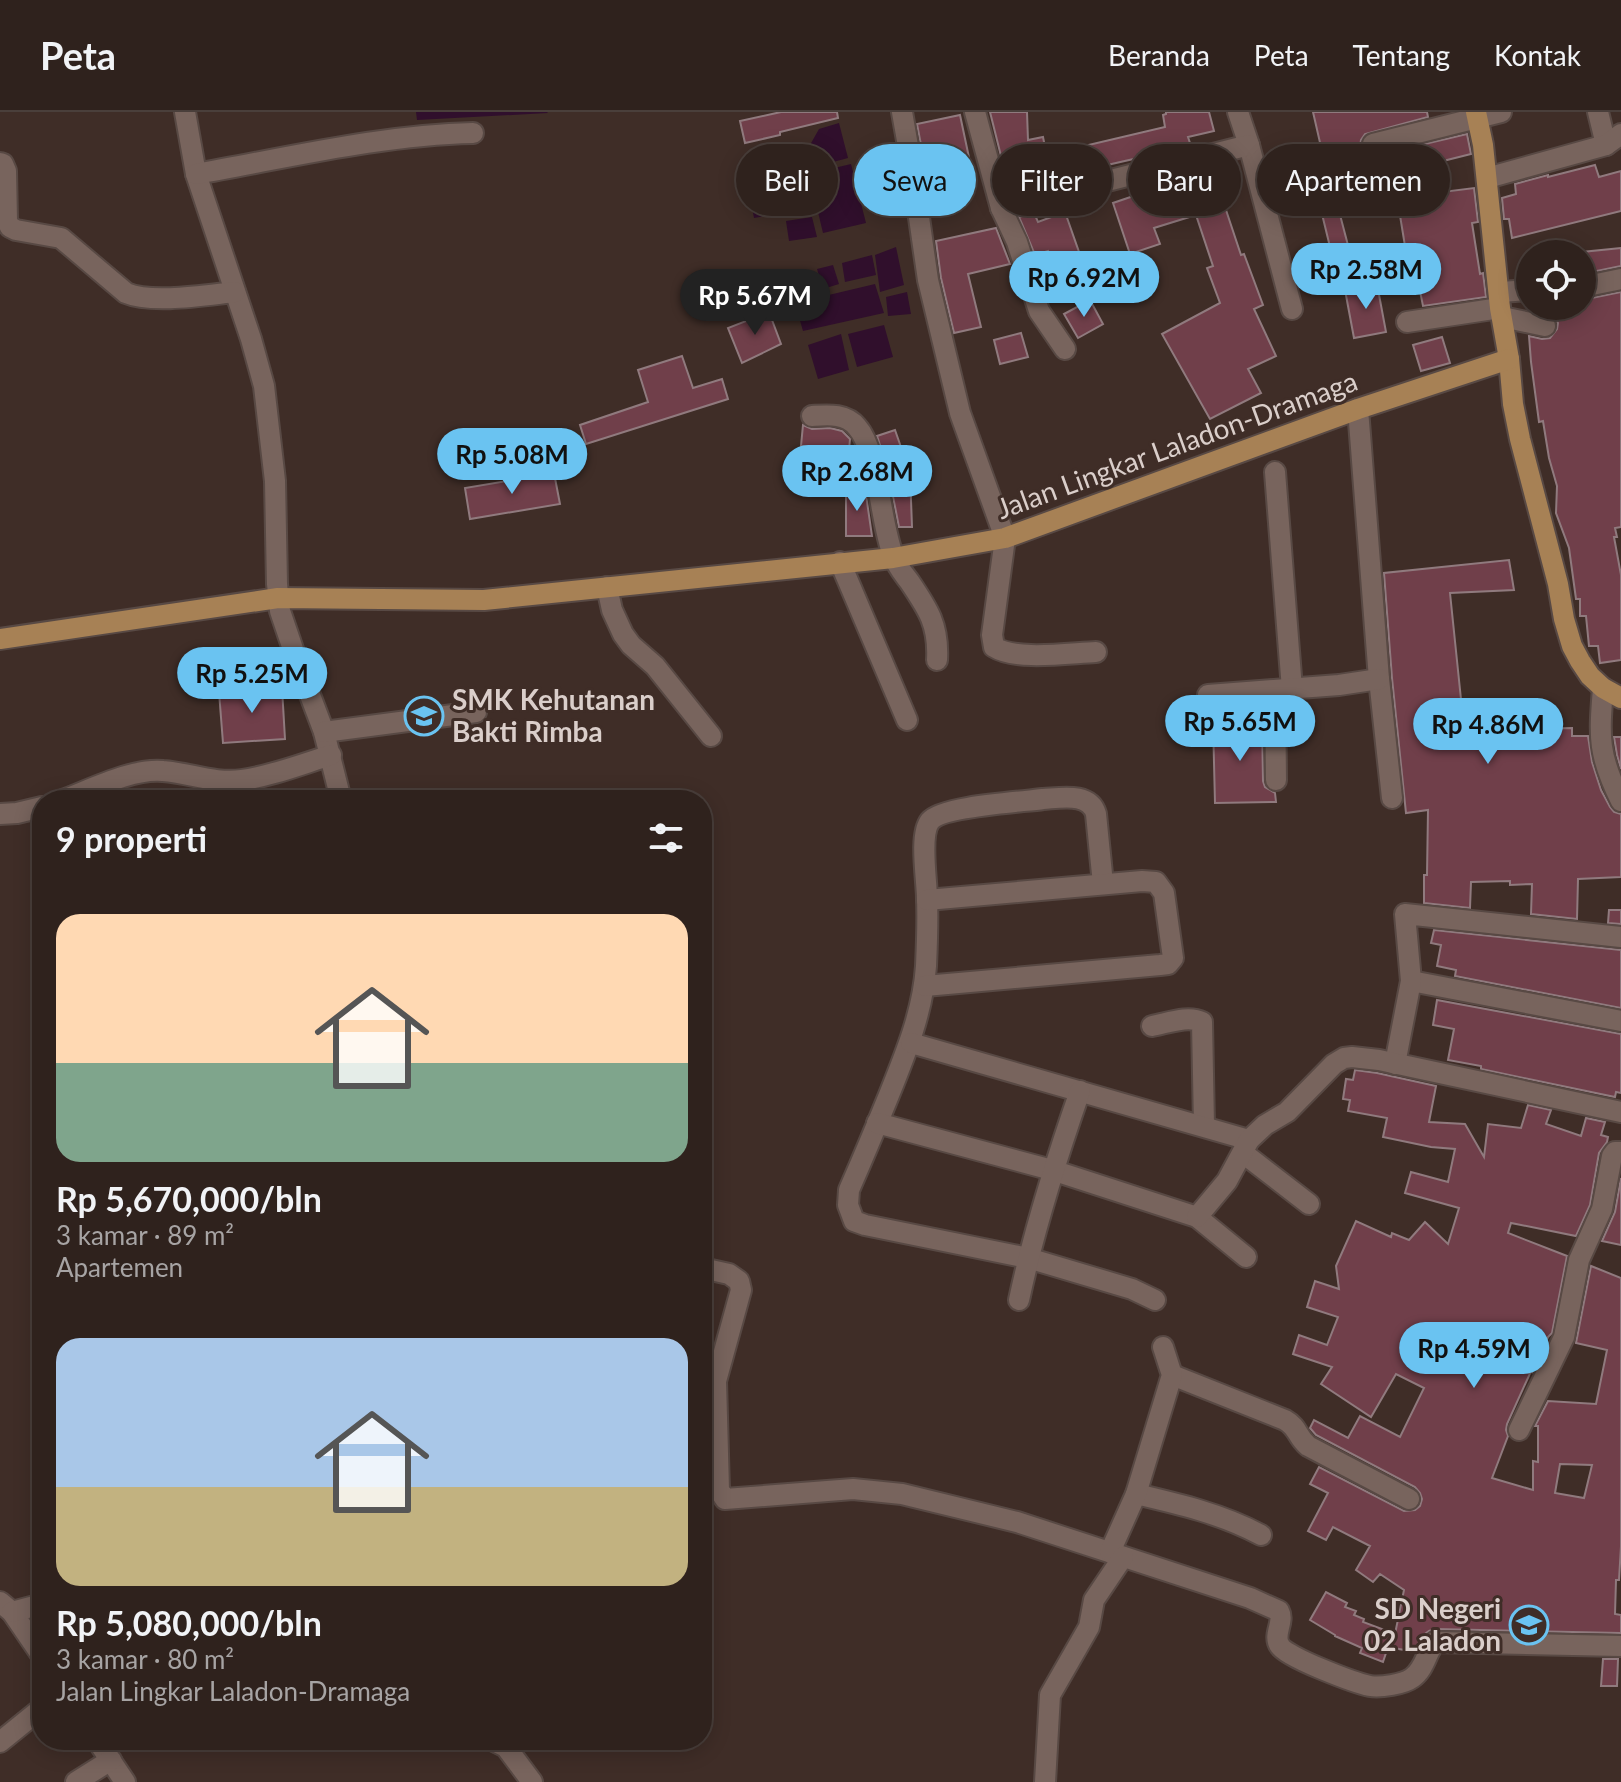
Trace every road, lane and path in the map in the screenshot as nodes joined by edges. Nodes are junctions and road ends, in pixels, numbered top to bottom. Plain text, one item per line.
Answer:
1 (185, 112) edge
2 (902, 112) edge
3 (975, 112) edge
4 (1238, 112) edge
5 (1501, 112) edge
6 (1598, 112) edge
7 (1477, 115) edge
8 (473, 133) dead end
9 (1613, 140) edge
10 (1373, 144) dead end
11 (1249, 145) junction
12 (0, 163) edge
13 (196, 174) junction
14 (992, 175) edge
15 (1487, 178) junction
16 (1112, 180) edge
17 (1005, 216) edge
18 (8, 235) edge
19 (1621, 279) edge
20 (1596, 284) edge
21 (235, 292) junction
22 (1516, 297) edge
23 (1500, 306) junction
24 (1292, 309) dead end
25 (1407, 322) dead end
26 (1545, 326) dead end
27 (1065, 349) dead end
28 (1509, 359) junction
29 (1358, 409) junction
30 (812, 416) dead end
31 (1275, 472) dead end
32 (1005, 538) junction
33 (893, 558) junction
34 (840, 562) junction
35 (607, 587) junction
36 (278, 598) junction
37 (0, 639) edge
38 (1096, 652) dead end
39 (937, 660) dead end
40 (1379, 679) junction
41 (1283, 689) junction
42 (1612, 693) edge
43 (1208, 695) dead end
44 (476, 712) dead end
45 (907, 720) dead end
46 (324, 732) junction
47 (711, 736) dead end
48 (331, 755) junction
49 (1276, 780) dead end
50 (90, 790) edge
51 (339, 790) edge
52 (1392, 798) dead end
53 (1621, 801) edge
54 (32, 809) edge
55 (0, 814) edge
56 (1103, 884) junction
57 (927, 900) junction
58 (1621, 937) edge
59 (1411, 981) junction
60 (925, 986) junction
61 (1621, 1021) edge
62 (1152, 1026) dead end
63 (911, 1043) junction
64 (1395, 1064) junction
65 (1080, 1091) junction
66 (1621, 1112) edge
67 (877, 1123) junction
68 (1204, 1126) junction
69 (1246, 1147) junction
70 (1621, 1152) edge
71 (1052, 1170) junction
72 (1309, 1204) dead end
73 (1197, 1217) junction
74 (1246, 1257) dead end
75 (1028, 1258) junction
76 (712, 1270) edge
77 (1019, 1300) dead end
78 (1155, 1300) dead end
79 (1163, 1347) dead end
80 (1172, 1375) junction
81 (1519, 1430) dead end
82 (1136, 1494) junction
83 (1409, 1499) dead end
84 (1261, 1535) dead end
85 (1116, 1554) junction
86 (32, 1605) edge
87 (6, 1607) edge
88 (32, 1642) edge
89 (1621, 1646) edge
90 (32, 1716) edge
91 (0, 1742) edge
92 (104, 1750) edge
93 (508, 1750) edge
94 (111, 1760) junction
95 (76, 1782) edge
96 (125, 1782) edge
97 (532, 1782) edge
98 (1045, 1782) edge

1 - 13 street
2 - 32 street
3 - 14 street
4 - 11 street
5 - 7 street
6 - 9 street
7 - 10 street
7 - 15 main road
8 - 13 street
9 - 15 street
11 - 16 street
11 - 24 street
12 - 18 street
13 - 21 street
15 - 23 main road
17 - 27 street
18 - 21 street
19 - 20 street
21 - 36 street
22 - 23 street
23 - 25 street
23 - 26 street
23 - 28 main road
28 - 29 main road, Jalan Lingkar Laladon-Dramaga
28 - 42 main road
29 - 32 main road, Jalan Lingkar Laladon-Dramaga
29 - 40 street
30 - 33 street
31 - 41 street
32 - 33 main road, Jalan Lingkar Laladon-Dramaga
32 - 38 street
33 - 34 main road, Jalan Lingkar Laladon-Dramaga
33 - 39 street
34 - 35 main road, Jalan Lingkar Laladon-Dramaga
34 - 45 street
35 - 36 main road, Jalan Lingkar Laladon-Dramaga
35 - 47 street
36 - 37 main road, Jalan Lingkar Laladon-Dramaga
36 - 46 street
40 - 41 street
40 - 52 street
41 - 43 street
41 - 49 street
42 - 53 street
44 - 46 street
46 - 48 street
48 - 50 street
48 - 51 street
54 - 55 street
56 - 57 street
56 - 57 street
56 - 60 street
57 - 60 street
58 - 59 street
59 - 61 street
59 - 64 street
60 - 63 street
62 - 68 street
63 - 65 street
63 - 67 street
64 - 66 street
64 - 69 street
65 - 68 street
65 - 71 street
67 - 71 street
67 - 75 street
68 - 69 street
69 - 72 street
69 - 73 street
70 - 81 street
71 - 73 street
71 - 75 street
73 - 74 street
75 - 77 street
75 - 78 street
76 - 85 street
79 - 80 street
80 - 82 street
80 - 83 street
82 - 84 street
82 - 85 street
85 - 89 street
85 - 98 street
86 - 87 street
87 - 88 street
90 - 91 street
92 - 94 street
93 - 97 street
94 - 95 street
94 - 96 street

